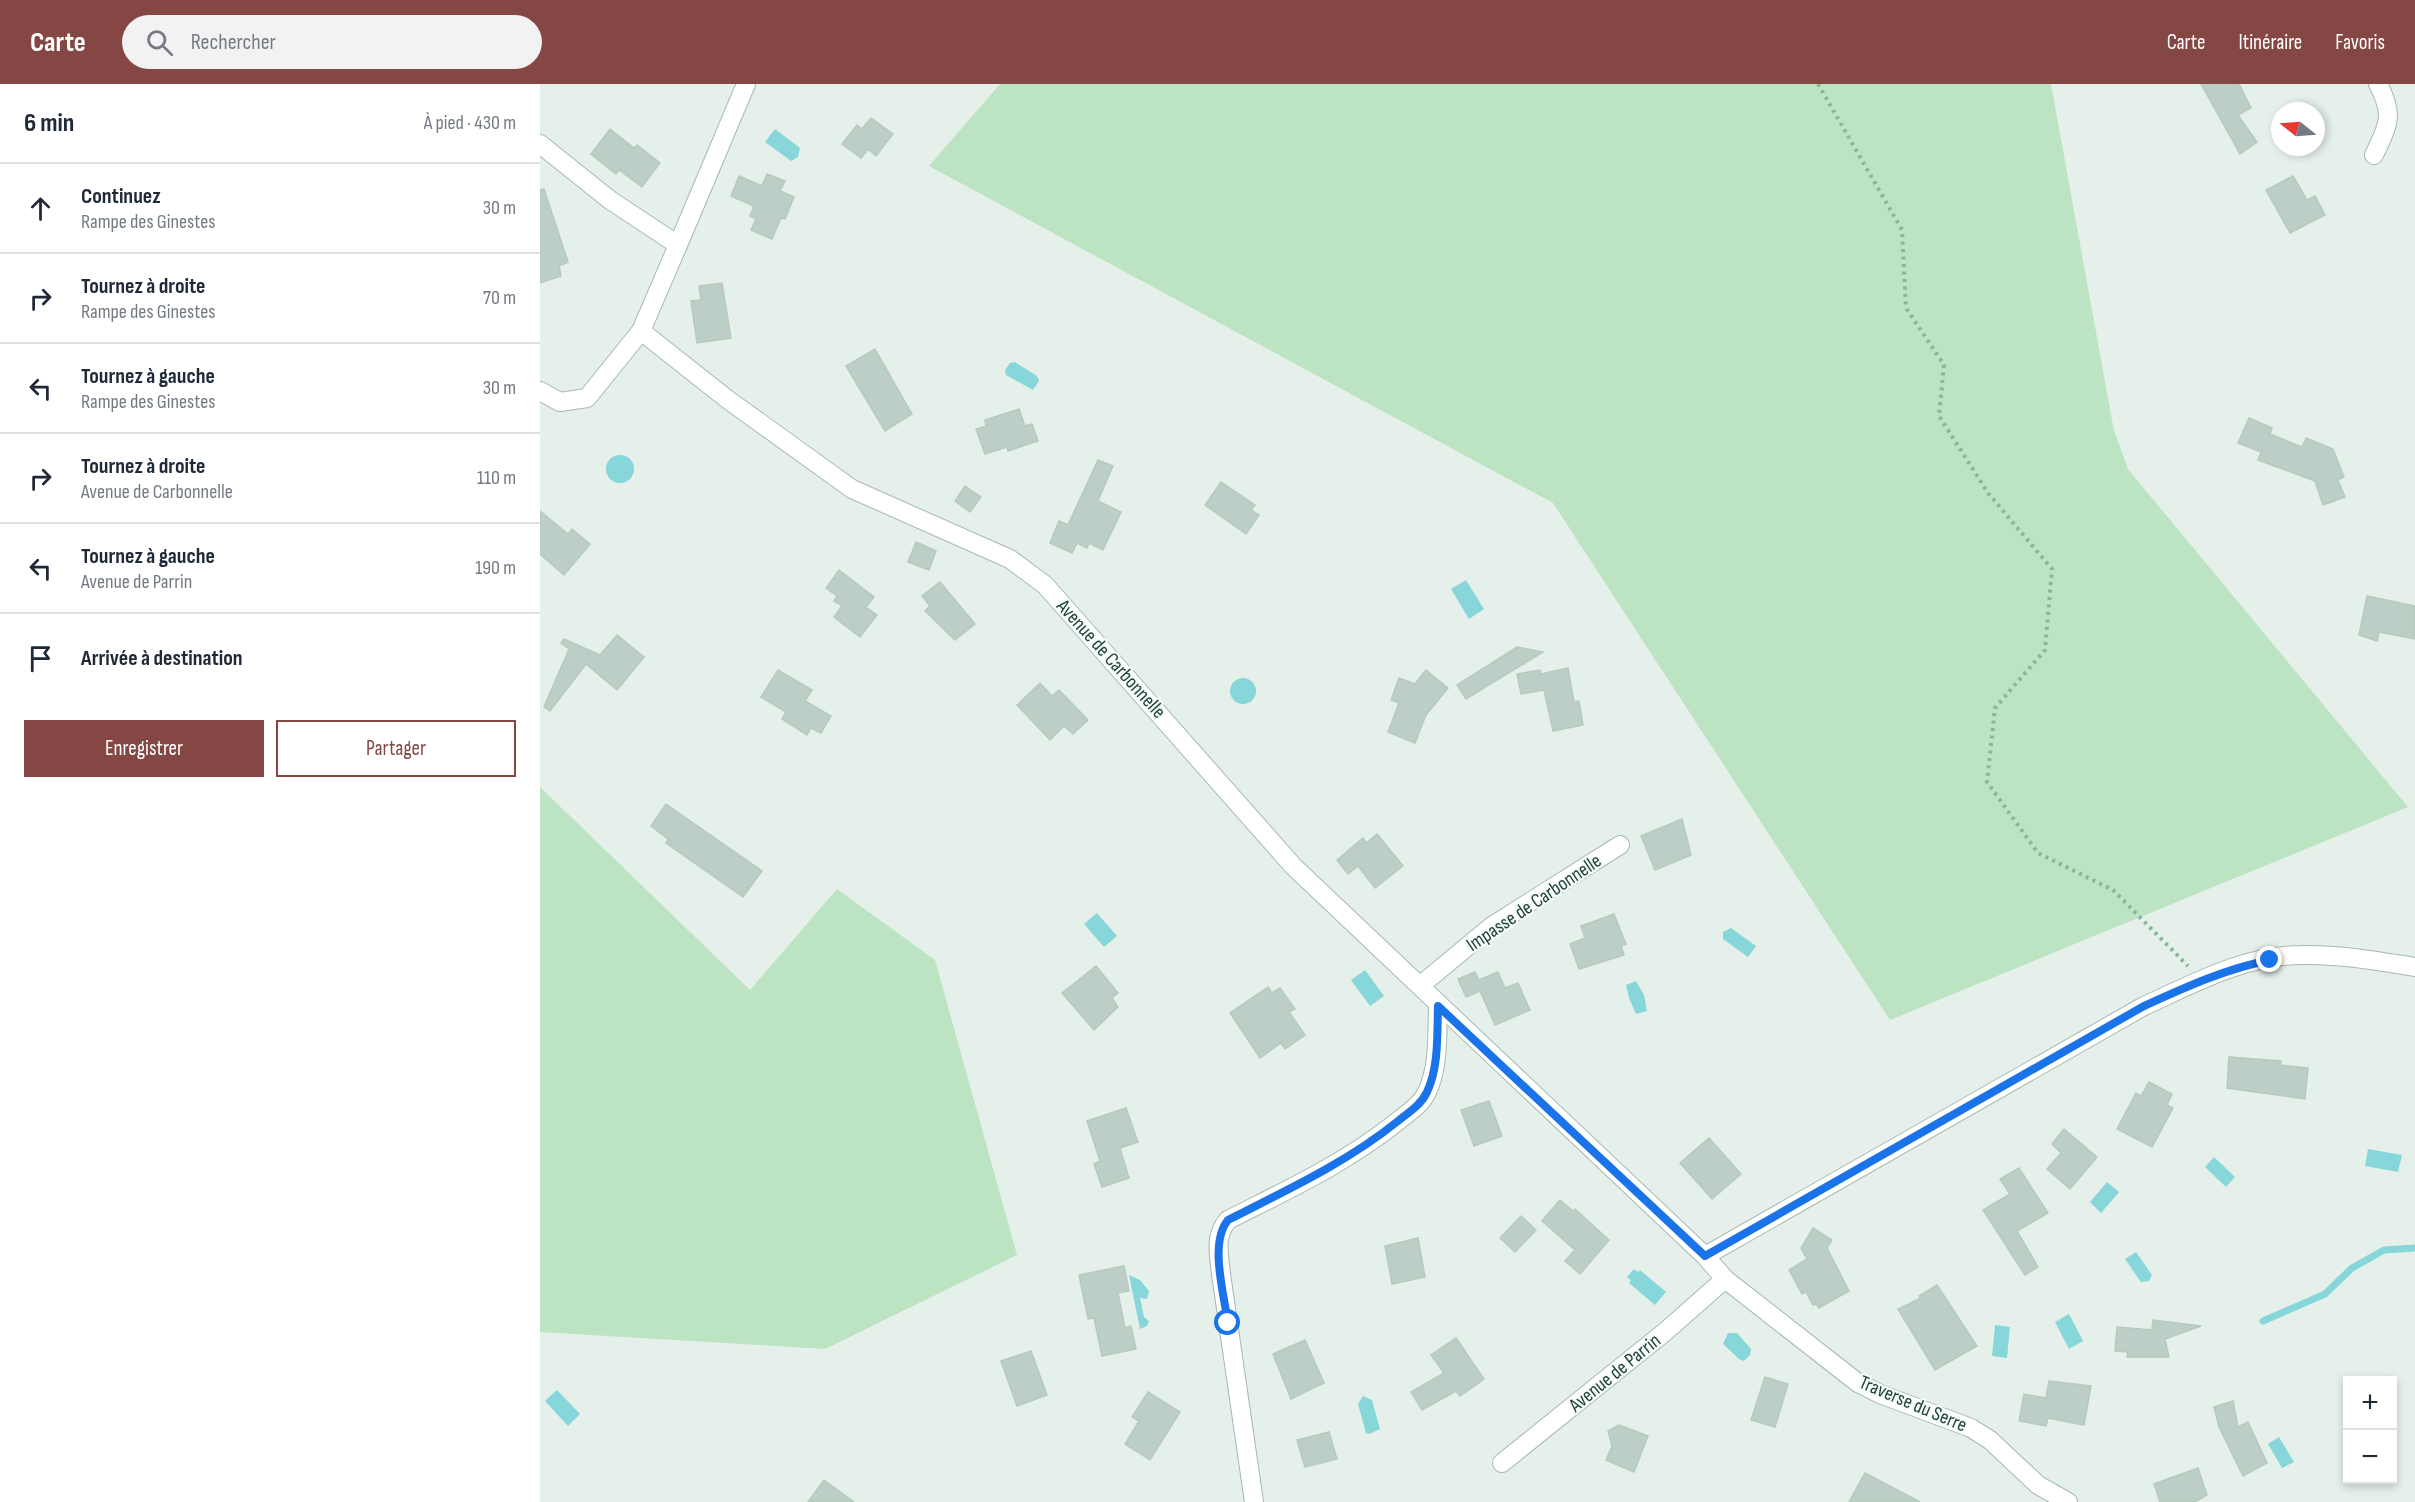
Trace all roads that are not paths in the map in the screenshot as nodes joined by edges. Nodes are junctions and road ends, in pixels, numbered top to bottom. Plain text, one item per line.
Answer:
1 (746, 84) edge
2 (2378, 84) edge
3 (540, 144) edge
4 (2374, 155) dead end
5 (678, 244) junction
6 (641, 331) junction
7 (540, 391) edge
8 (1620, 845) dead end
9 (2415, 967) edge
10 (1421, 986) junction
11 (1438, 1006) junction
12 (1705, 1256) junction
13 (1725, 1279) junction
14 (1502, 1463) dead end
15 (1254, 1502) edge
16 (2068, 1502) edge

1 - 5 street
2 - 4 street
3 - 5 street
5 - 6 street
6 - 7 street
6 - 10 street, Avenue de Carbonnelle
8 - 10 street, Impasse de Carbonnelle
9 - 12 street
10 - 11 street, Avenue de Carbonnelle
11 - 12 street, Avenue de Carbonnelle
11 - 15 street
12 - 13 street, Traverse du Serre
13 - 14 street, Avenue de Parrin
13 - 16 street, Traverse du Serre

